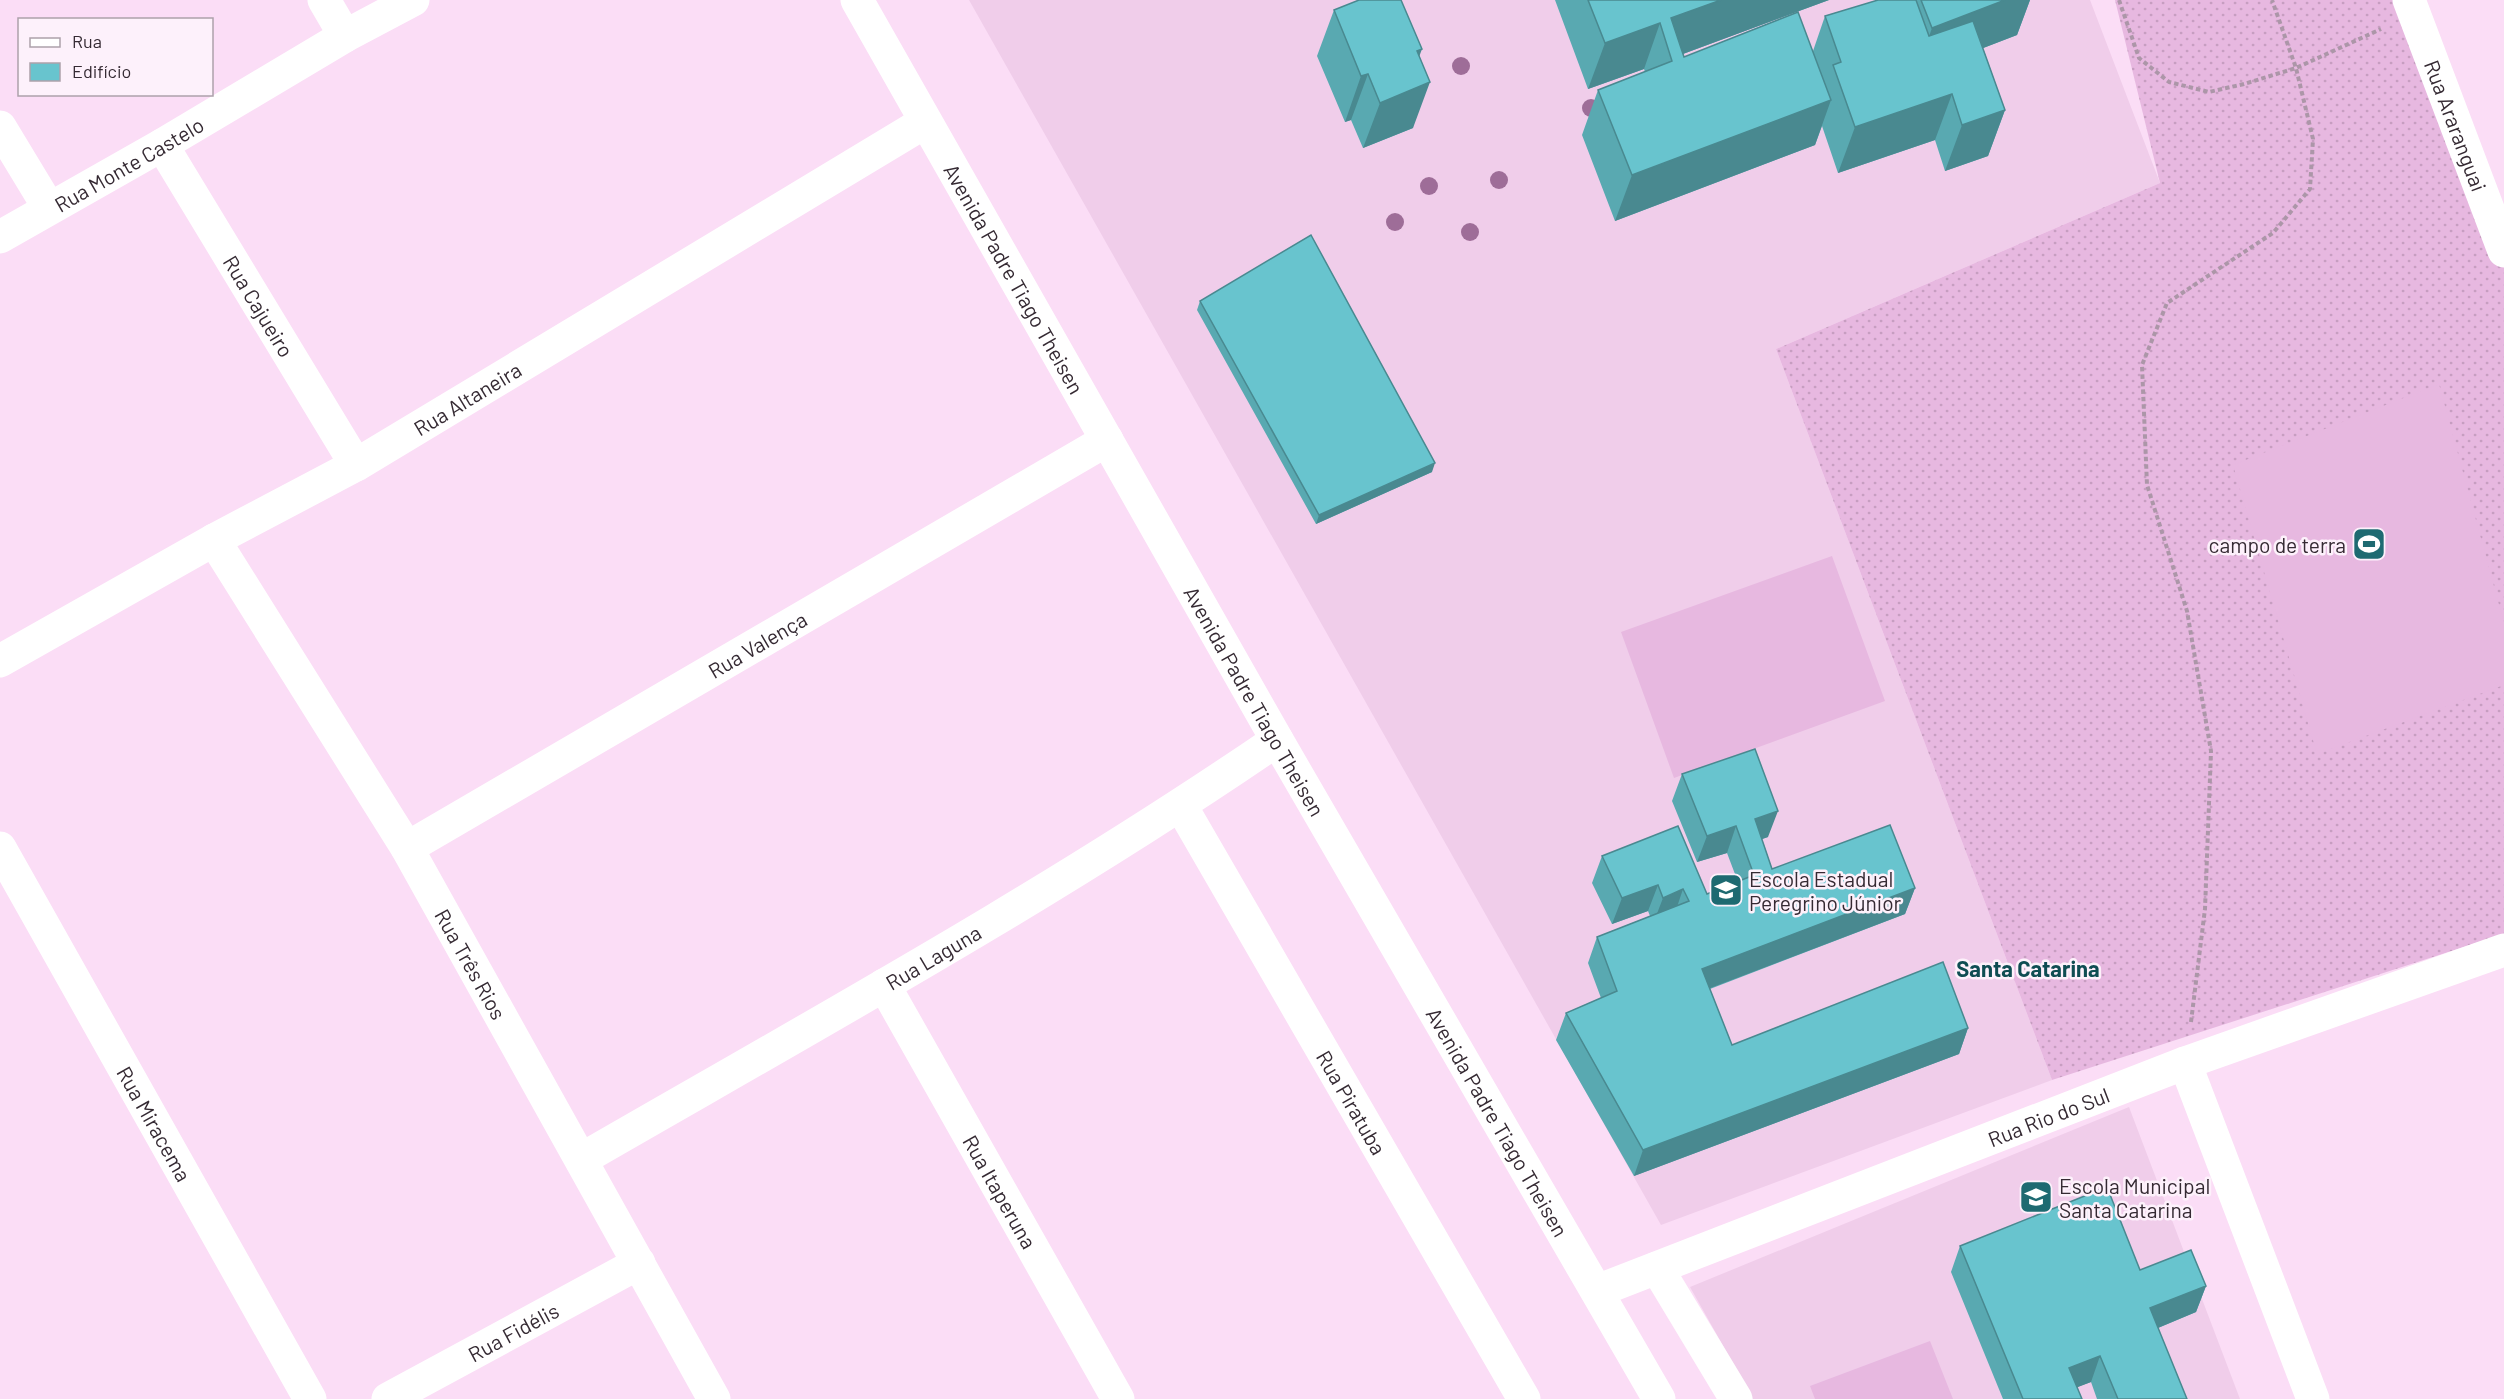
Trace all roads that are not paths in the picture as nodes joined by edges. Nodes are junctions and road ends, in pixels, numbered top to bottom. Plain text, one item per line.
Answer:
1 (324, 0) edge
2 (413, 0) edge
3 (857, 0) edge
4 (2411, 7) edge
5 (345, 36) junction
6 (925, 122) junction
7 (0, 127) edge
8 (162, 146) junction
9 (2495, 203) edge
10 (50, 208) junction
11 (0, 237) edge
12 (2504, 251) edge
13 (1107, 440) junction
14 (356, 465) junction
15 (214, 540) junction
16 (0, 661) edge
17 (1276, 741) junction
18 (1180, 806) junction
19 (0, 848) edge
20 (407, 848) junction
21 (2504, 950) edge
22 (884, 985) junction
23 (2185, 1063) junction
24 (582, 1159) junction
25 (639, 1263) junction
26 (1657, 1268) junction
27 (1596, 1291) junction
28 (310, 1399) edge
29 (388, 1399) edge
30 (714, 1399) edge
31 (1118, 1399) edge
32 (1524, 1399) edge
33 (1659, 1399) edge
34 (1736, 1399) edge
35 (2313, 1399) edge

1 - 5 street
2 - 5 street, Rua Monte Castelo
3 - 6 street, Avenida Padre Tiago Theisen
4 - 9 street, Rua Araranguai
5 - 8 street, Rua Monte Castelo
6 - 13 street, Avenida Padre Tiago Theisen
6 - 14 street, Rua Altaneira
7 - 10 street
8 - 10 street, Rua Monte Castelo
8 - 14 street, Rua Cajueiro
9 - 12 street, Rua Araranguai
10 - 11 street, Rua Monte Castelo
13 - 17 street, Avenida Padre Tiago Theisen
13 - 20 street, Rua Valença
14 - 15 street, Rua Altaneira
15 - 16 street, Rua Altaneira
15 - 20 street, Rua Três Rios
17 - 18 street, Rua Laguna
17 - 27 street, Avenida Padre Tiago Theisen
18 - 22 street, Rua Laguna
18 - 32 street, Rua Piratuba
19 - 28 street, Rua Miracema
20 - 24 street, Rua Três Rios
21 - 23 street, Rua Rio do Sul
22 - 24 street, Rua Laguna
22 - 31 street, Rua Itaperuna
23 - 26 street, Rua Rio do Sul
23 - 35 street
24 - 25 street, Rua Três Rios
25 - 29 street, Rua Fidélis
25 - 30 street, Rua Três Rios
26 - 27 street, Rua Rio do Sul
26 - 34 street
27 - 33 street, Avenida Padre Tiago Theisen

